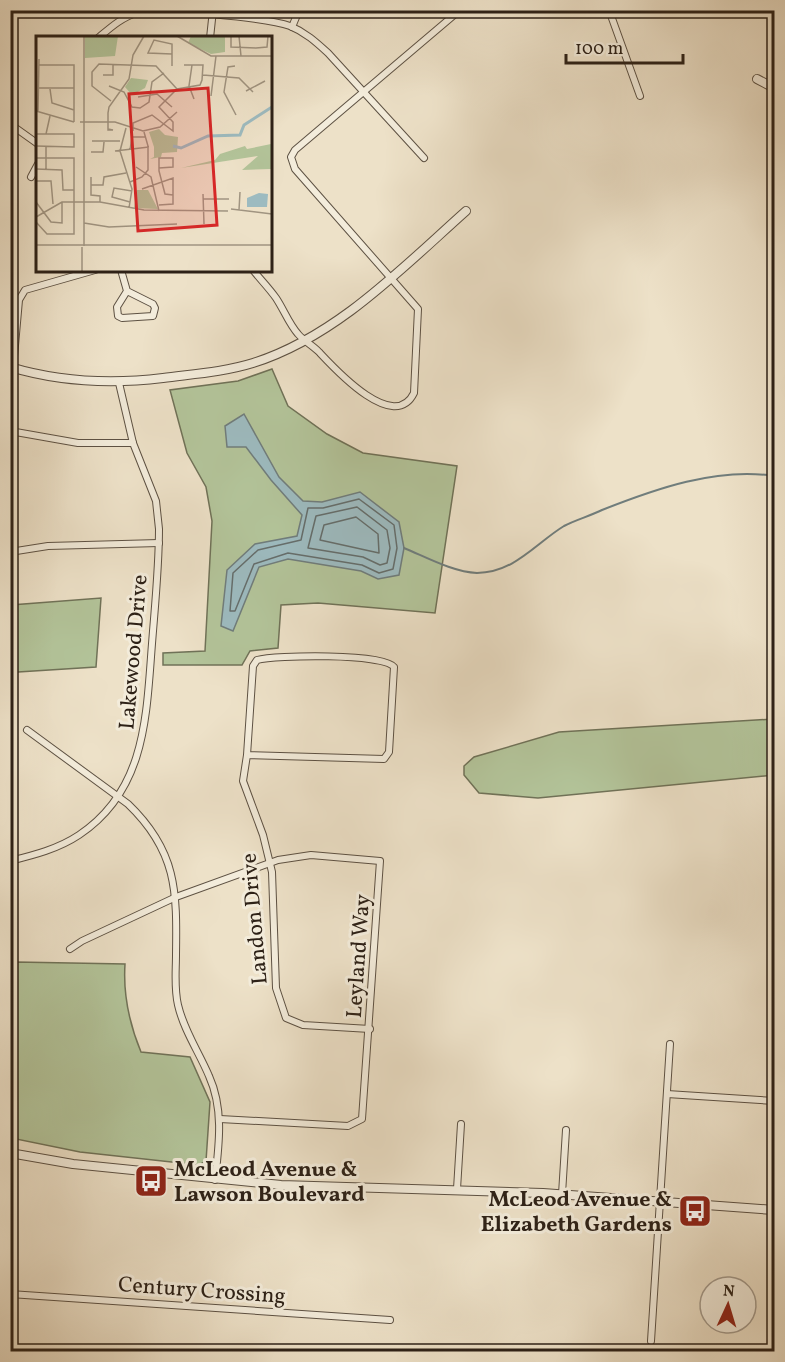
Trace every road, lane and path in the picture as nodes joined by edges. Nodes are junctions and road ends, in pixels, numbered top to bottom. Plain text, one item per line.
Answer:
1 (299, 10) edge
2 (460, 10) edge
3 (609, 10) edge
4 (213, 13) edge
5 (292, 27) junction
6 (100, 36) edge
7 (210, 36) edge
8 (774, 81) edge
9 (774, 88) edge
10 (364, 93) junction
11 (639, 96) dead end
12 (10, 124) edge
13 (36, 143) edge
14 (424, 158) dead end
15 (36, 168) edge
16 (31, 177) dead end
17 (466, 211) dead end
18 (88, 272) edge
19 (122, 272) edge
20 (255, 272) edge
21 (391, 277) junction
22 (127, 291) junction
23 (304, 340) junction
24 (12, 368) edge
25 (119, 383) junction
26 (10, 431) edge
27 (133, 443) junction
28 (159, 543) junction
29 (10, 552) edge
30 (27, 730) dead end
31 (247, 755) junction
32 (117, 795) junction
33 (10, 861) edge
34 (270, 863) junction
35 (176, 897) junction
36 (70, 949) dead end
37 (370, 1029) junction
38 (670, 1044) dead end
39 (667, 1094) junction
40 (774, 1101) edge
41 (220, 1119) junction
42 (461, 1124) dead end
43 (566, 1131) dead end
44 (10, 1153) edge
45 (215, 1180) junction
46 (456, 1189) junction
47 (562, 1194) junction
48 (660, 1201) junction
49 (774, 1210) edge
50 (10, 1294) edge
51 (390, 1320) dead end
52 (651, 1341) dead end

1 - 5 street
2 - 10 street
3 - 11 street
4 - 5 street
4 - 6 street
4 - 7 street
5 - 10 street
8 - 9 street
10 - 14 street
10 - 21 street
12 - 13 street
15 - 16 street
17 - 21 street
18 - 24 street
19 - 22 street
20 - 23 street
21 - 23 street
21 - 23 street
22 - 22 street
23 - 25 street
24 - 25 street
25 - 27 street, Lakewood Drive
26 - 27 street
27 - 28 street, Lakewood Drive
28 - 29 street
28 - 32 street, Lakewood Drive
30 - 32 street
31 - 31 street, Landon Drive
31 - 34 street, Landon Drive
32 - 33 street, Lakewood Drive
32 - 35 street
34 - 35 street, Leyland Way
34 - 37 street, Landon Drive
34 - 37 street, Leyland Way
35 - 36 street, Leyland Way
35 - 41 street
37 - 41 street, Leyland Way
38 - 39 street
39 - 40 street
39 - 48 street
41 - 45 street
42 - 46 street
43 - 47 street
44 - 45 street
45 - 46 street
46 - 47 street
47 - 48 street
48 - 49 street
48 - 52 street
50 - 51 street, Century Crossing

